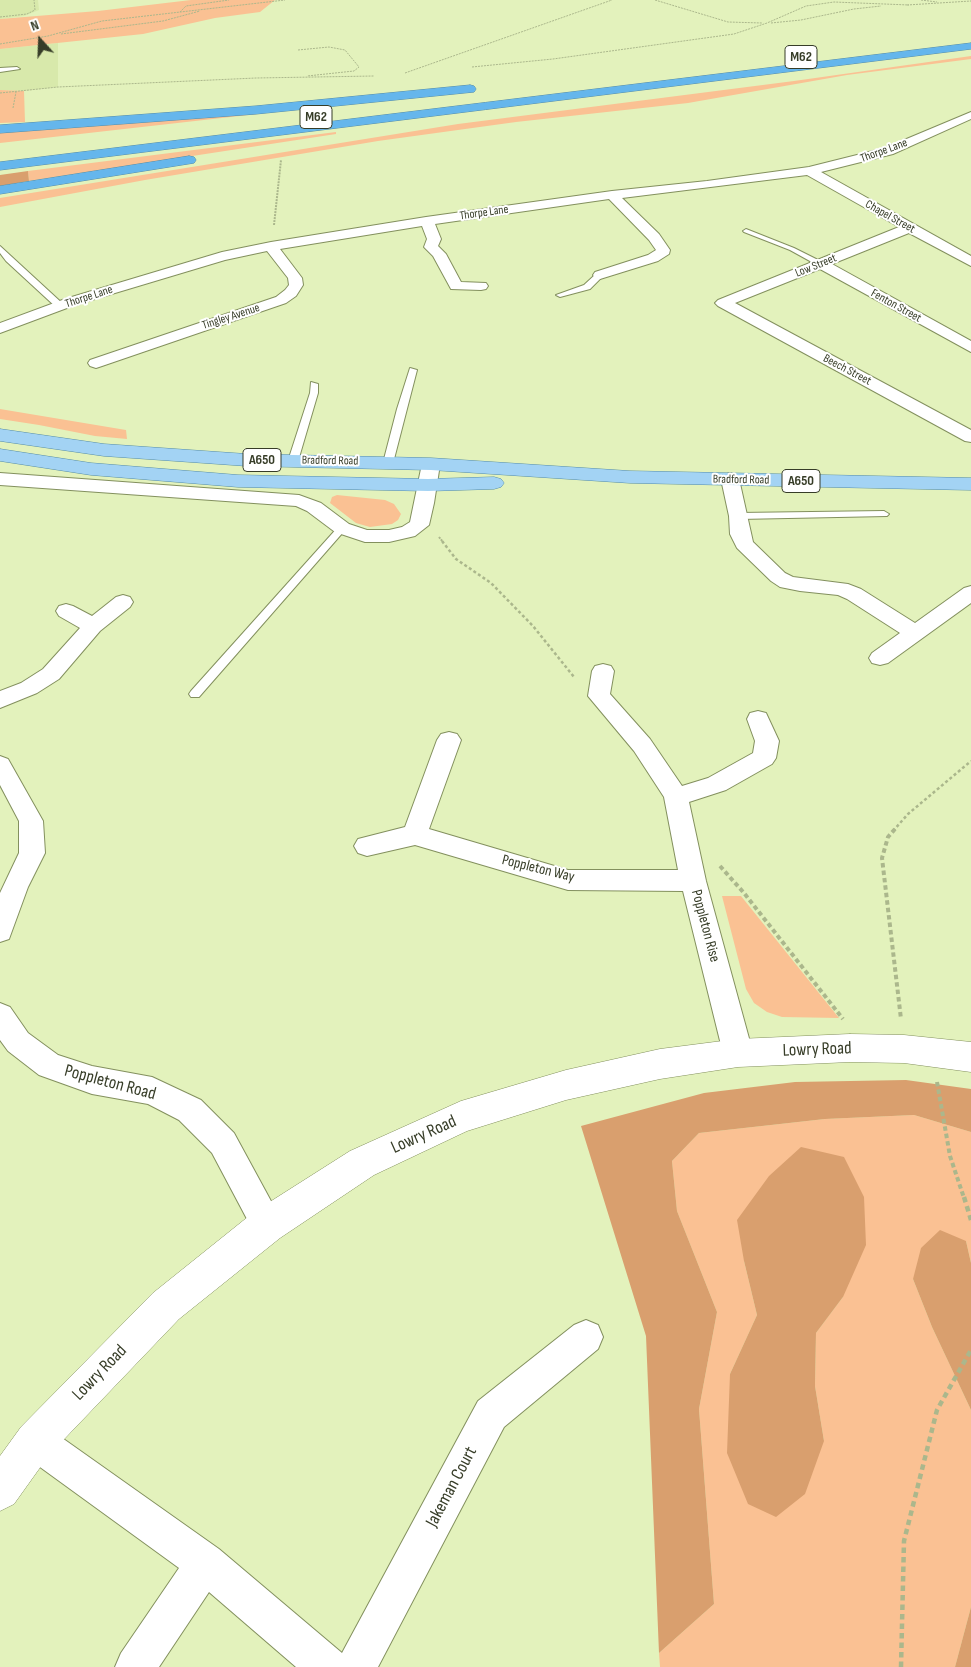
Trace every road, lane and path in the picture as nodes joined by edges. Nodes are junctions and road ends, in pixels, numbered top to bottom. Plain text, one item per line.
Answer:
1 (34, 0) edge
2 (229, 0) edge
3 (285, 0) edge
4 (612, 0) edge
5 (654, 0) edge
6 (822, 0) edge
7 (921, 0) edge
8 (971, 1) edge
9 (807, 2) dead end
10 (834, 2) junction
11 (948, 3) junction
12 (909, 5) junction
13 (806, 6) junction
14 (208, 9) junction
15 (180, 12) junction
16 (0, 17) edge
17 (767, 23) junction
18 (971, 35) edge
19 (48, 36) junction
20 (0, 44) edge
21 (971, 46) edge
22 (298, 50) dead end
23 (472, 68) dead end
24 (17, 69) dead end
25 (0, 70) edge
26 (419, 73) dead end
27 (376, 76) dead end
28 (632, 77) junction
29 (288, 78) junction
30 (592, 80) dead end
31 (482, 88) dead end
32 (623, 89) junction
33 (16, 92) junction
34 (0, 93) edge
35 (13, 115) dead end
36 (971, 115) edge
37 (0, 129) edge
38 (307, 142) dead end
39 (0, 154) edge
40 (201, 158) dead end
41 (281, 160) dead end
42 (0, 166) edge
43 (809, 171) junction
44 (0, 190) edge
45 (612, 195) junction
46 (426, 221) junction
47 (909, 228) junction
48 (746, 231) dead end
49 (271, 246) junction
50 (0, 248) edge
51 (971, 262) edge
52 (822, 264) junction
53 (600, 275) joint
54 (481, 286) dead end
55 (560, 295) dead end
56 (723, 303) joint
57 (60, 306) junction
58 (0, 328) edge
59 (971, 348) edge
60 (96, 363) dead end
61 (413, 370) dead end
62 (314, 384) dead end
63 (0, 435) edge
64 (971, 437) edge
65 (0, 455) edge
66 (293, 460) junction
67 (388, 463) junction
68 (431, 464) junction
69 (630, 477) junction
70 (0, 479) edge
71 (730, 480) junction
72 (971, 484) edge
73 (428, 486) junction
74 (884, 514) dead end
75 (739, 516) junction
76 (419, 525) junction
77 (342, 528) junction
78 (971, 593) edge
79 (123, 602) dead end
80 (66, 611) dead end
81 (92, 626) junction
82 (914, 632) junction
83 (880, 658) dead end
84 (601, 684) joint
85 (195, 694) dead end
86 (0, 700) edge
87 (758, 719) dead end
88 (449, 740) dead end
89 (971, 761) edge
90 (0, 765) edge
91 (676, 797) junction
92 (415, 835) junction
93 (367, 846) dead end
94 (688, 854) junction
95 (693, 881) junction
96 (0, 931) edge
97 (0, 1016) edge
98 (850, 1048) junction
99 (918, 1051) junction
100 (738, 1054) junction
101 (971, 1057) edge
102 (971, 1220) edge
103 (267, 1225) junction
104 (586, 1337) dead end
105 (971, 1350) edge
106 (35, 1440) junction
107 (0, 1490) edge
108 (205, 1563) junction
109 (135, 1667) edge
110 (327, 1667) edge
111 (356, 1667) edge
112 (901, 1667) edge

1 - 16 path
2 - 15 path
3 - 14 path
4 - 26 path
5 - 17 path
6 - 10 path
7 - 11 path
8 - 11 path
9 - 13 path
10 - 12 path
10 - 13 path
11 - 12 path
12 - 17 path
13 - 17 path
14 - 15 path
14 - 19 path
15 - 19 path
17 - 23 path
18 - 28 highway, M62
19 - 20 path
21 - 32 highway, M62
22 - 29 path
24 - 25 lane
27 - 29 path
28 - 30 highway, M62
28 - 39 highway, M62
29 - 33 path
31 - 37 highway, M62
32 - 38 highway, M62
32 - 42 highway, M62
33 - 34 path
33 - 35 path
36 - 43 street, Thorpe Lane
40 - 44 highway
41 - 49 path
43 - 45 street, Thorpe Lane
43 - 47 street, Chapel Street
45 - 46 street, Thorpe Lane
45 - 53 street
46 - 49 street, Thorpe Lane
46 - 54 street
47 - 51 street, Chapel Street
47 - 52 street, Low Street
48 - 52 lane
49 - 57 street, Thorpe Lane
49 - 60 street, Tingley Avenue
50 - 57 lane
52 - 56 street, Low Street
52 - 59 street, Fenton Street
53 - 55 lane
56 - 64 street, Beech Street
57 - 58 street, Thorpe Lane
61 - 67 lane
62 - 66 lane
63 - 66 main road, Bradford Road / A650
65 - 73 main road, Bradford Road / A650
66 - 67 main road, Bradford Road / A650
67 - 68 main road, Bradford Road / A650
68 - 69 main road, Bradford Road / A650
68 - 73 street
69 - 71 main road, Bradford Road / A650
69 - 73 main road, Bradford Road / A650
70 - 77 street
71 - 72 main road, Bradford Road / A650
71 - 75 street
73 - 76 street
74 - 75 lane
75 - 82 street
76 - 77 street
76 - 84 path
77 - 85 lane
78 - 82 street
79 - 81 street
80 - 81 street
81 - 86 street
82 - 83 street
84 - 91 street, Poppleton Rise
87 - 91 street
88 - 92 street
89 - 99 path
90 - 96 street
91 - 94 street, Poppleton Rise
92 - 93 street, Poppleton Way
92 - 95 street, Poppleton Way
94 - 95 street, Poppleton Rise
94 - 98 path
95 - 100 street, Poppleton Rise
97 - 103 street, Poppleton Road
98 - 99 street, Lowry Road
98 - 100 street, Lowry Road
99 - 101 street, Lowry Road
99 - 102 path
100 - 103 street, Lowry Road
103 - 106 street, Lowry Road
104 - 111 street, Jakeman Court
105 - 112 path
106 - 107 street, Lowry Road
106 - 108 street
108 - 109 street
108 - 110 street

